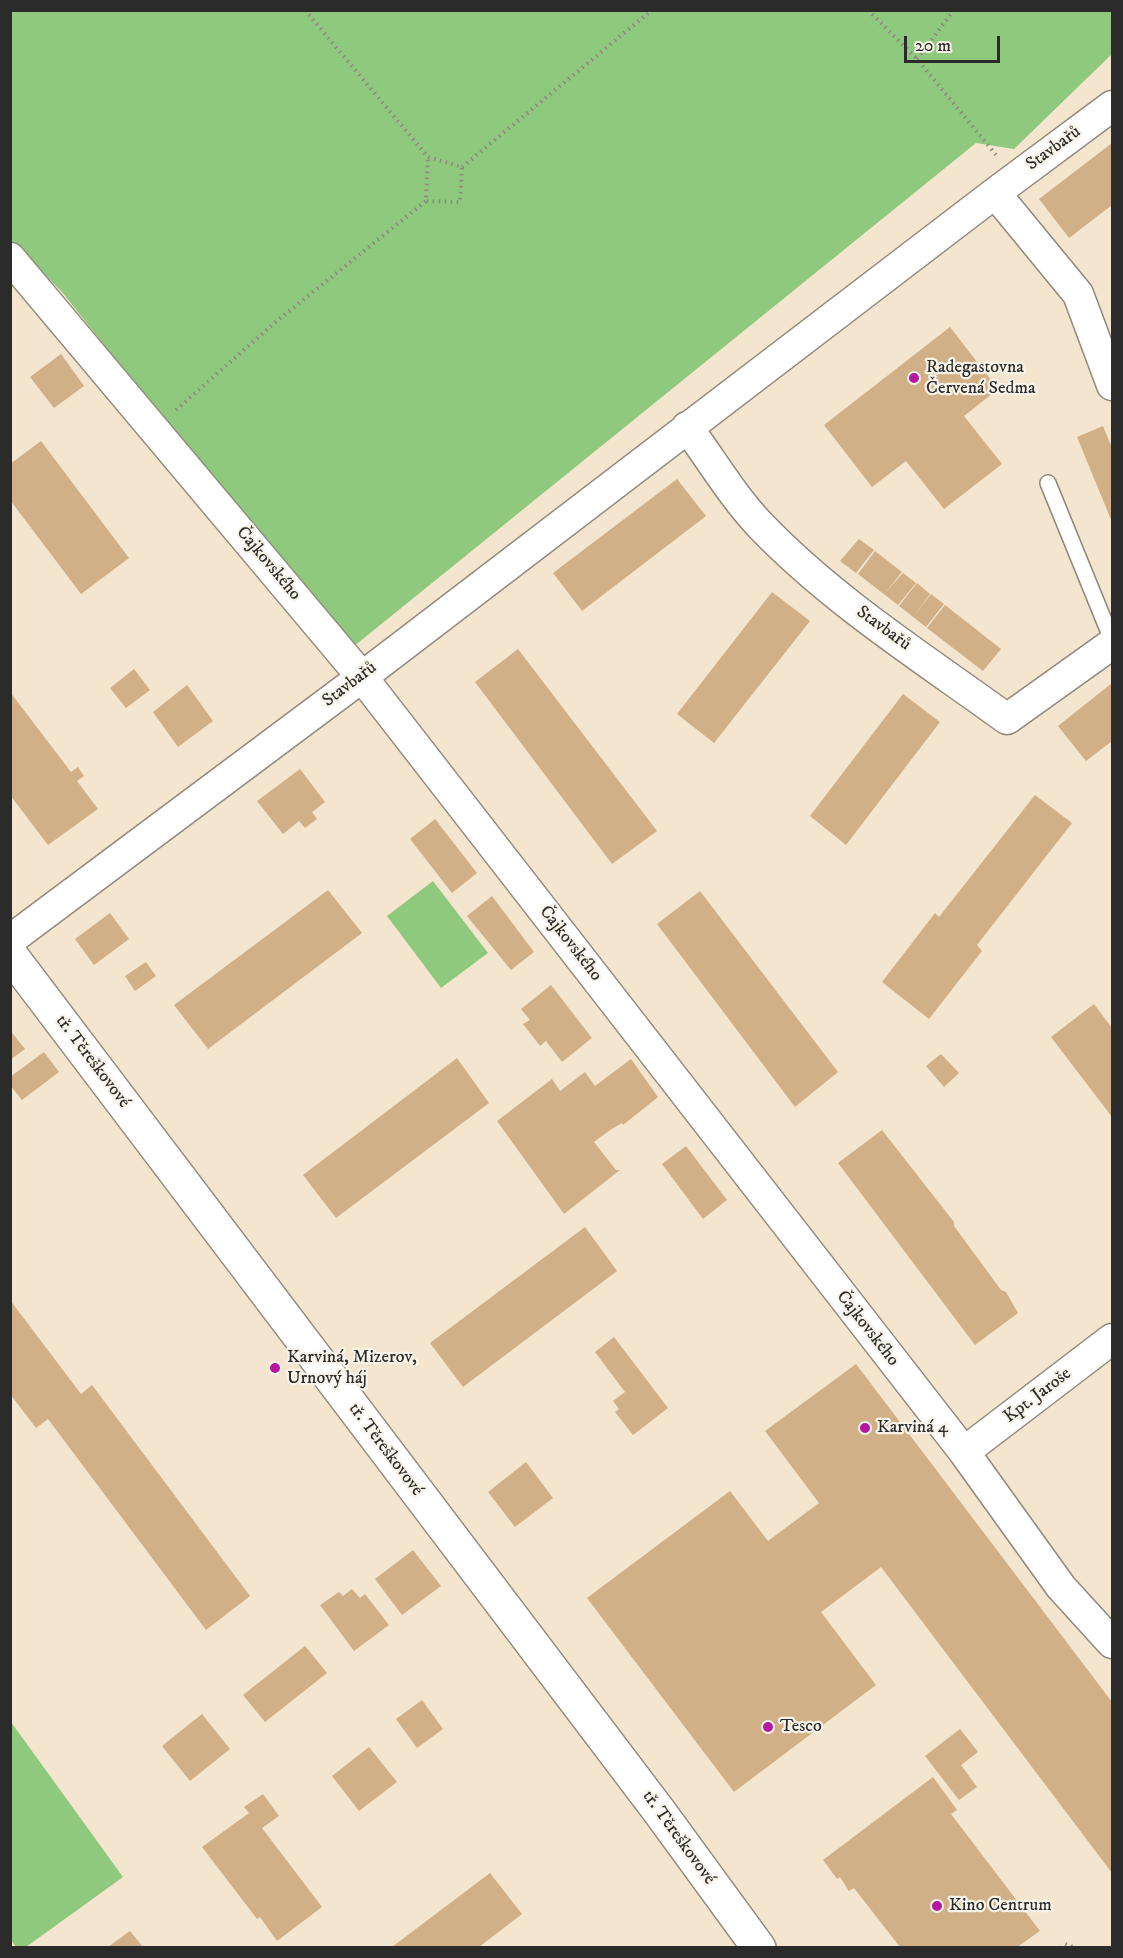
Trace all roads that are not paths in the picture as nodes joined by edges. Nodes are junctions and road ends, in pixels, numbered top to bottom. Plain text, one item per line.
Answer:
1 (1113, 106) edge
2 (1005, 185) junction
3 (10, 258) edge
4 (1113, 385) edge
5 (687, 427) junction
6 (1048, 483) dead end
7 (1113, 642) edge
8 (362, 677) junction
9 (10, 940) edge
10 (10, 954) edge
11 (1113, 1339) edge
12 (964, 1452) junction
13 (1113, 1643) edge
14 (759, 1947) edge

1 - 2 street, Stavbařů
2 - 4 street
2 - 5 street, Stavbařů
3 - 8 street, Čajkovského
5 - 7 street, Stavbařů
5 - 8 street, Stavbařů
6 - 7 lane
8 - 9 street, Stavbařů
8 - 12 street, Čajkovského
10 - 14 street, tř. Těreškovové
11 - 12 street, Kpt. Jaroše
12 - 13 street, Čajkovského

